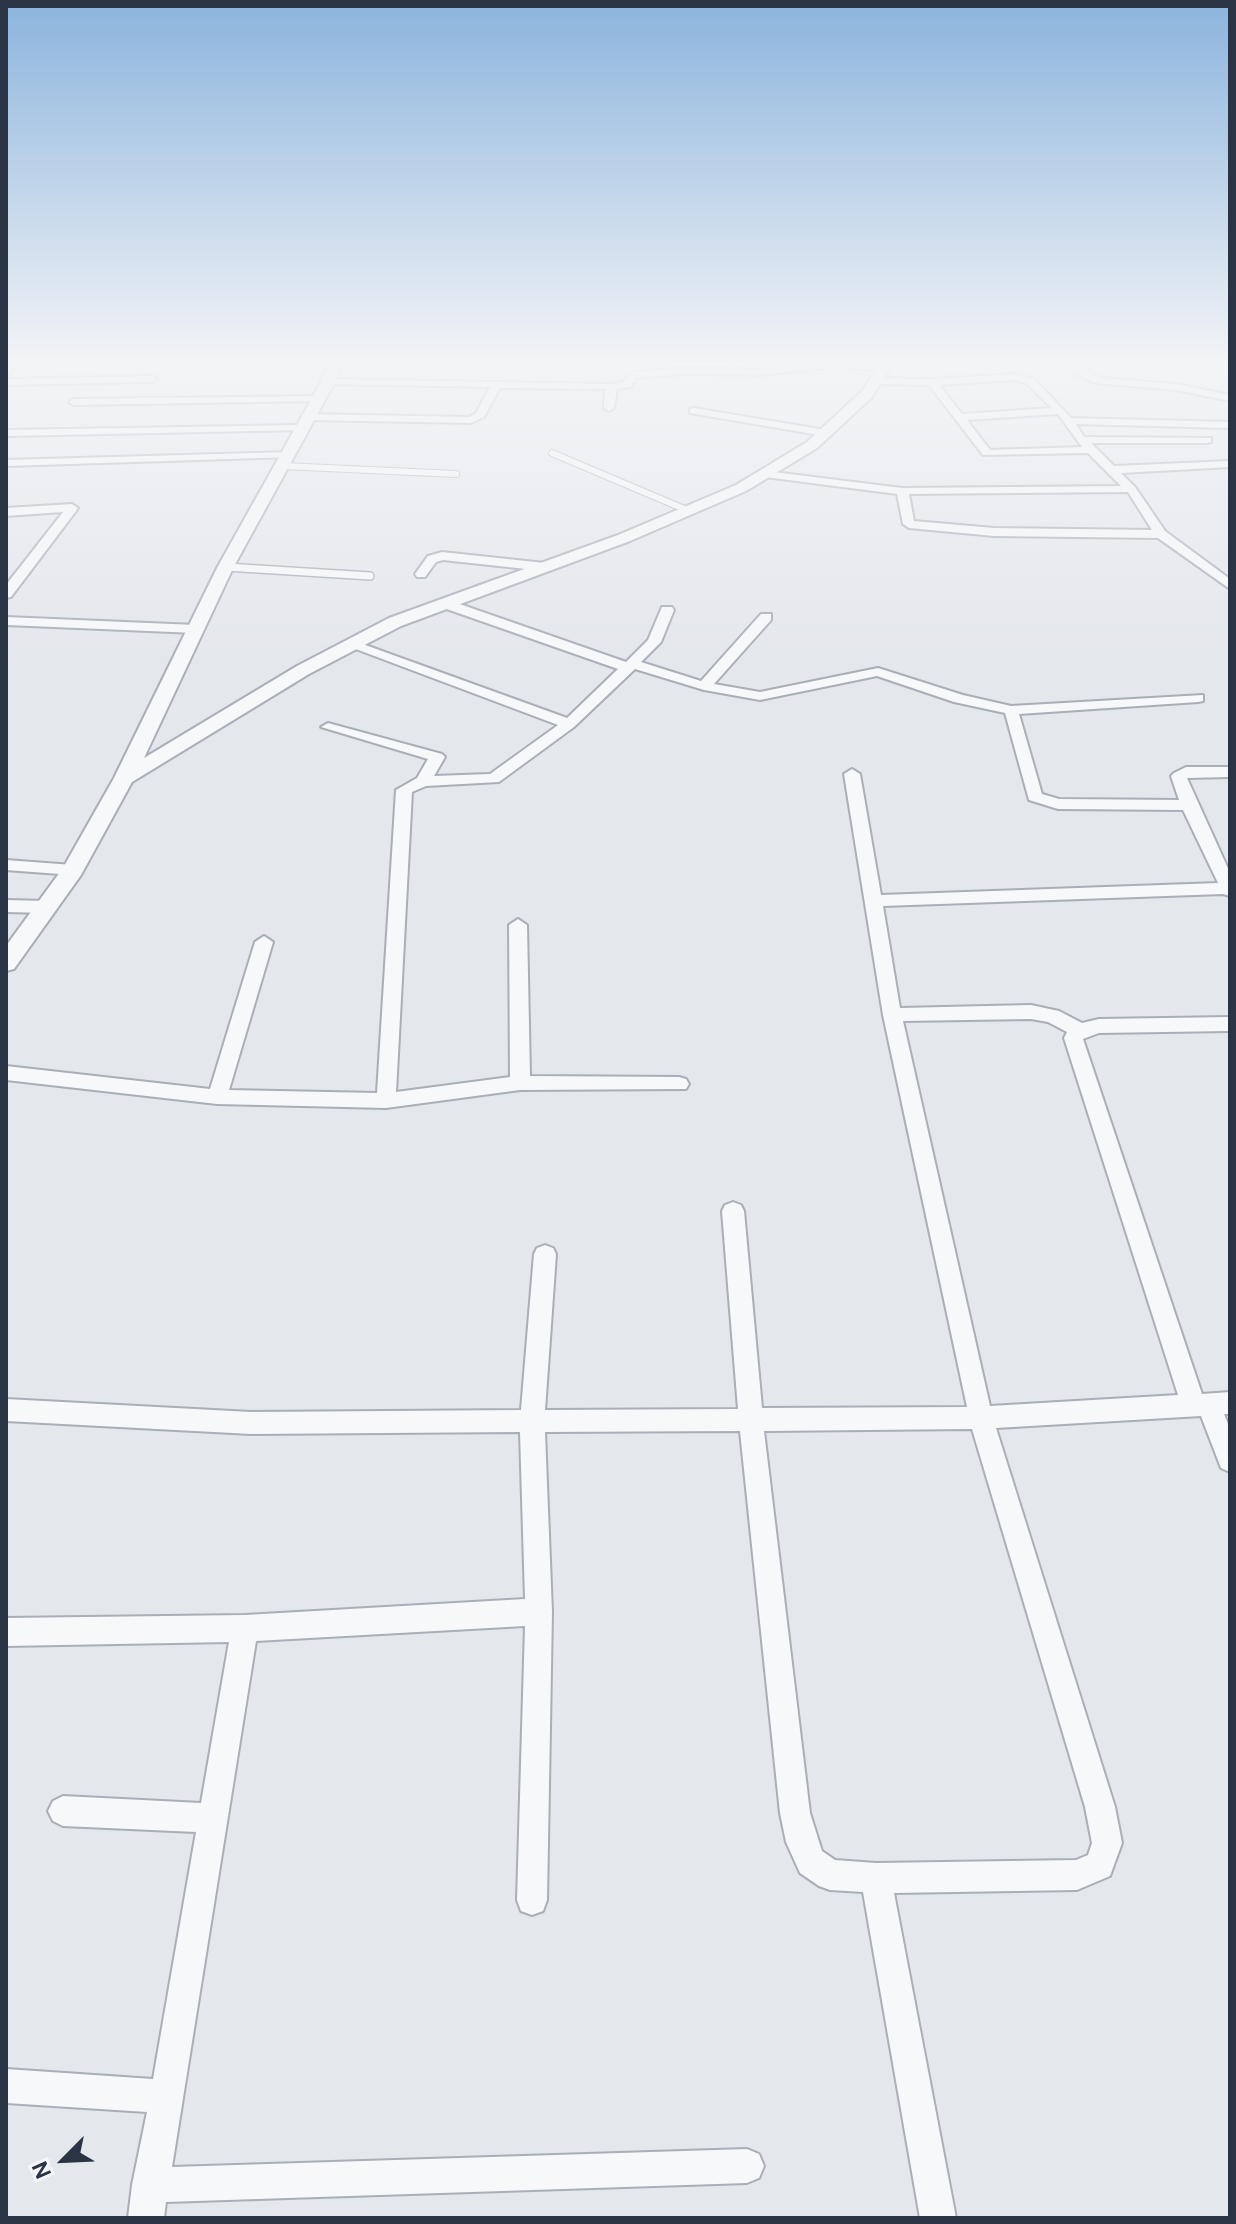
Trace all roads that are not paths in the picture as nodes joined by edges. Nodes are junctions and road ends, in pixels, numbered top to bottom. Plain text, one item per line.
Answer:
1 (286, 461) edge
2 (296, 462) edge
3 (573, 462) edge
4 (785, 462) edge
5 (1102, 462) edge
6 (1230, 464) edge
7 (1110, 470) junction
8 (456, 474) dead end
9 (765, 474) junction
10 (1131, 489) junction
11 (902, 491) junction
12 (689, 511) junction
13 (6, 512) edge
14 (1161, 534) junction
15 (226, 567) junction
16 (545, 567) junction
17 (421, 574) dead end
18 (370, 576) dead end
19 (1230, 585) edge
20 (6, 594) edge
21 (446, 604) junction
22 (667, 610) dead end
23 (766, 617) dead end
24 (6, 621) edge
25 (196, 629) junction
26 (352, 645) junction
27 (630, 666) junction
28 (704, 686) junction
29 (1198, 698) dead end
30 (1011, 710) junction
31 (569, 724) junction
32 (328, 727) dead end
33 (1230, 772) edge
34 (852, 774) dead end
35 (124, 778) junction
36 (423, 781) junction
37 (1189, 805) junction
38 (6, 865) edge
39 (73, 870) junction
40 (1229, 890) edge
41 (873, 901) junction
42 (6, 906) edge
43 (46, 907) junction
44 (518, 925) dead end
45 (264, 942) dead end
46 (6, 963) edge
47 (892, 1015) junction
48 (1230, 1024) edge
49 (1080, 1030) junction
50 (6, 1073) edge
51 (520, 1083) junction
52 (679, 1084) dead end
53 (217, 1097) junction
54 (386, 1101) junction
55 (733, 1211) dead end
56 (545, 1254) dead end
57 (1210, 1403) edge
58 (6, 1410) edge
59 (981, 1418) junction
60 (751, 1419) junction
61 (532, 1420) junction
62 (1230, 1460) edge
63 (539, 1612) junction
64 (245, 1628) junction
65 (6, 1632) edge
66 (63, 1811) dead end
67 (212, 1818) junction
68 (876, 1878) junction
69 (532, 1900) dead end
70 (6, 2086) edge
71 (165, 2096) junction
72 (747, 2166) dead end
73 (148, 2202) edge
74 (938, 2218) edge

1 - 15 street
2 - 8 lane
3 - 12 lane
4 - 9 street
5 - 7 street
6 - 7 street
7 - 10 street
9 - 11 street
9 - 12 street
10 - 11 street
10 - 14 street
11 - 14 street
12 - 16 street
13 - 20 street
14 - 19 street
15 - 18 lane
15 - 25 street
16 - 17 street
16 - 21 street
21 - 26 street
21 - 27 street
22 - 27 street
23 - 28 street
24 - 25 street
25 - 35 street
26 - 31 street
26 - 35 street
27 - 28 street
27 - 31 street
28 - 30 street
29 - 30 street
30 - 37 street
31 - 36 street
32 - 36 street
33 - 37 street
34 - 41 street
35 - 39 street
36 - 54 street
37 - 40 street
38 - 39 street
39 - 43 street
40 - 41 street
41 - 47 street
42 - 43 street
43 - 46 street
44 - 51 street
45 - 53 street
47 - 49 street
47 - 59 street
48 - 49 street
49 - 57 street
50 - 53 street
51 - 52 street
51 - 54 street
53 - 54 street
55 - 60 street
56 - 61 street
57 - 59 street
57 - 62 street
58 - 61 street
59 - 60 street
59 - 68 street
60 - 61 street
60 - 68 street
61 - 63 street
63 - 64 street
63 - 69 street
64 - 65 street
64 - 67 street
66 - 67 street
67 - 71 street
68 - 74 street
70 - 71 street
71 - 73 street
72 - 73 street

